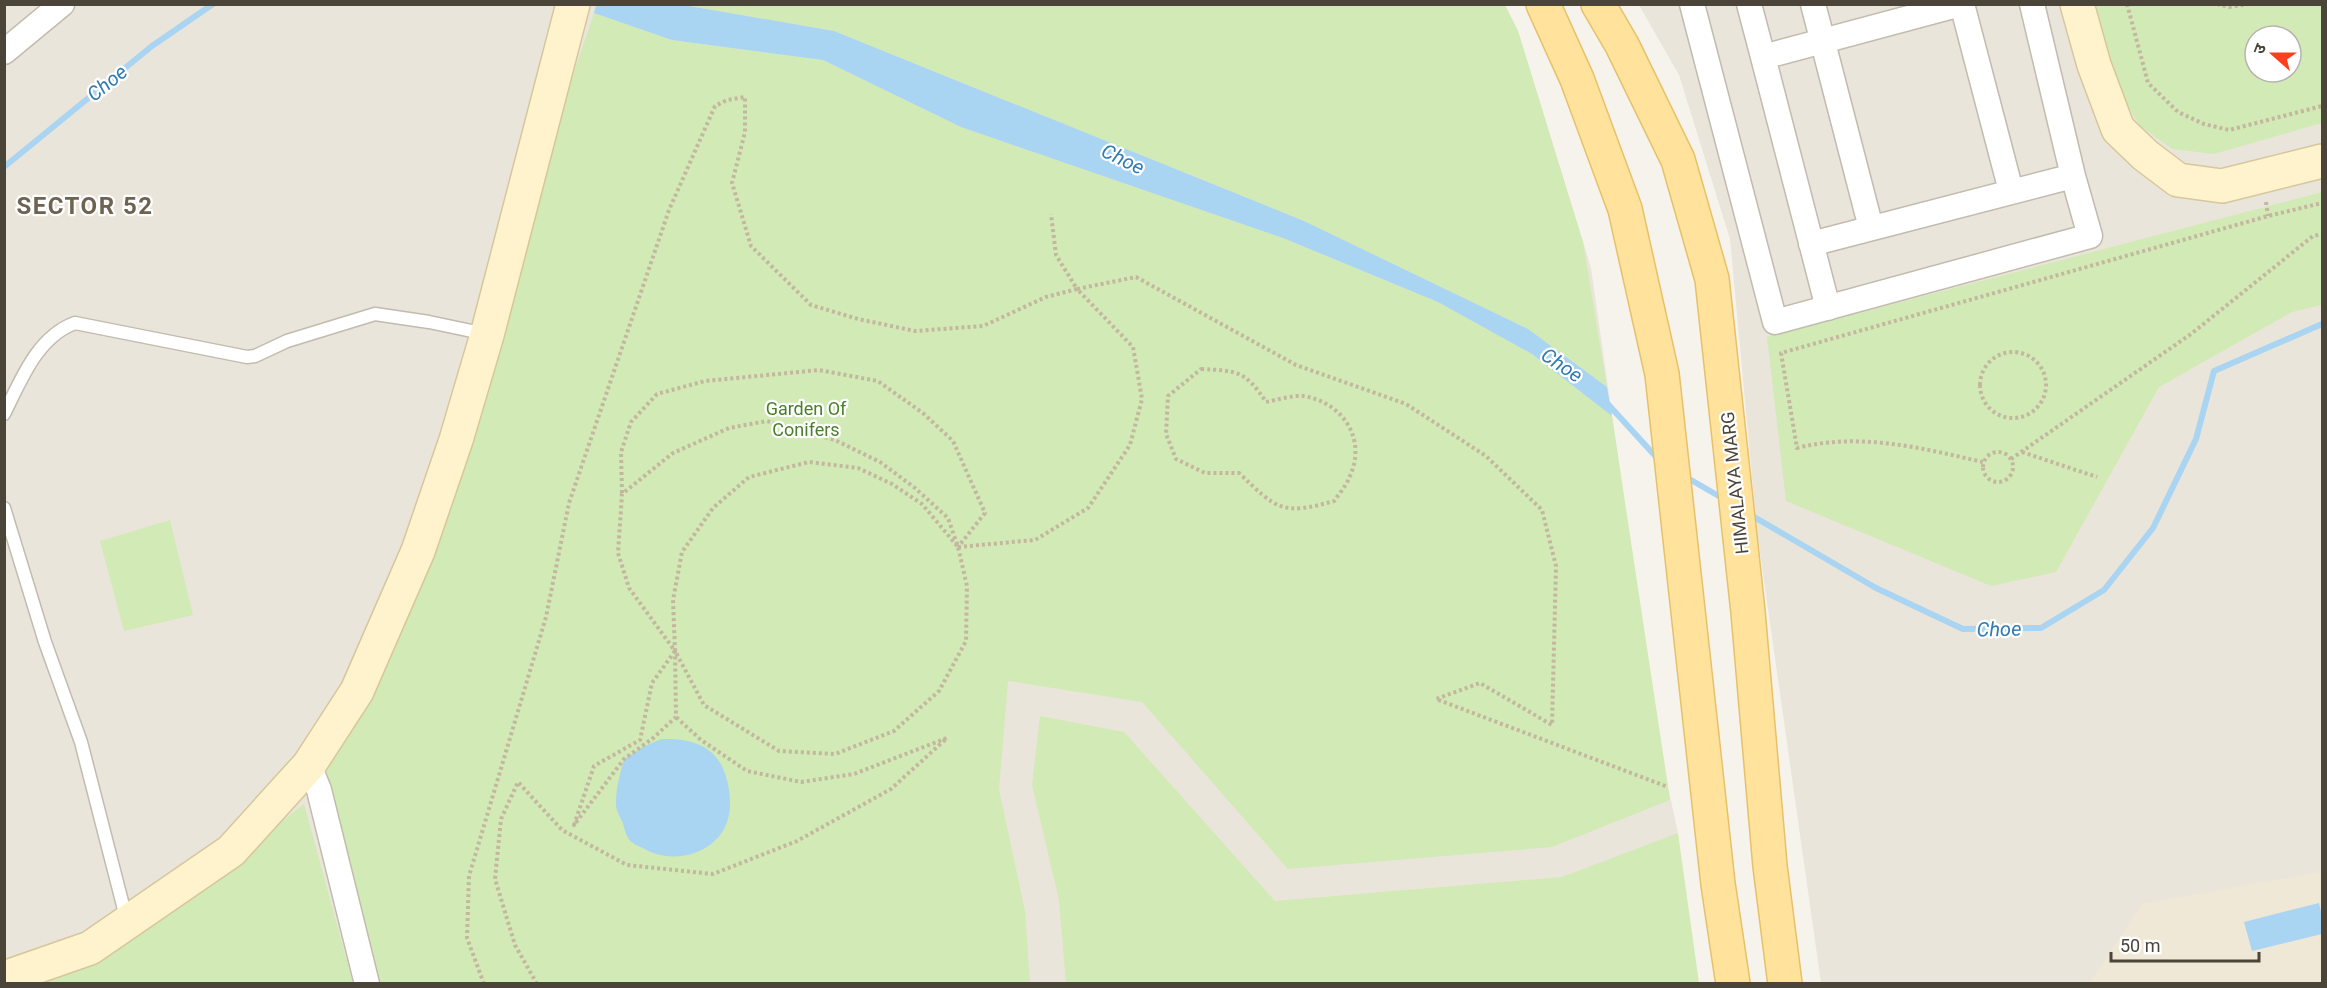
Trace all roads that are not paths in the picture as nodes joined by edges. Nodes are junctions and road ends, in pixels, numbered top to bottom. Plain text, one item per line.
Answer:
1 (62, 4) edge
2 (1543, 4) edge
3 (1598, 4) edge
4 (1692, 4) edge
5 (1749, 4) edge
6 (1813, 4) edge
7 (1962, 4) edge
8 (2032, 4) edge
9 (2077, 4) edge
10 (568, 19) edge
11 (1822, 41) junction
12 (4, 52) edge
13 (1763, 57) junction
14 (2322, 160) edge
15 (2073, 176) junction
16 (2011, 191) junction
17 (1871, 228) junction
18 (1811, 244) junction
19 (1828, 308) junction
20 (487, 335) junction
21 (4, 414) edge
22 (4, 508) edge
23 (309, 765) junction
24 (128, 923) junction
25 (4, 978) edge
26 (367, 984) edge
27 (1733, 984) edge
28 (1785, 984) edge

1 - 12 street
2 - 27 main road
3 - 28 main road, HIMALAYA MARG
4 - 19 street
5 - 13 street
6 - 11 street
7 - 11 street
7 - 16 street
8 - 15 street
9 - 14 street
10 - 20 street
11 - 13 street
11 - 17 street
13 - 18 street
15 - 16 street
15 - 19 street
16 - 17 street
17 - 18 street
18 - 19 street
20 - 21 lane
20 - 23 street
22 - 24 lane
23 - 24 street
23 - 26 street
24 - 25 street

